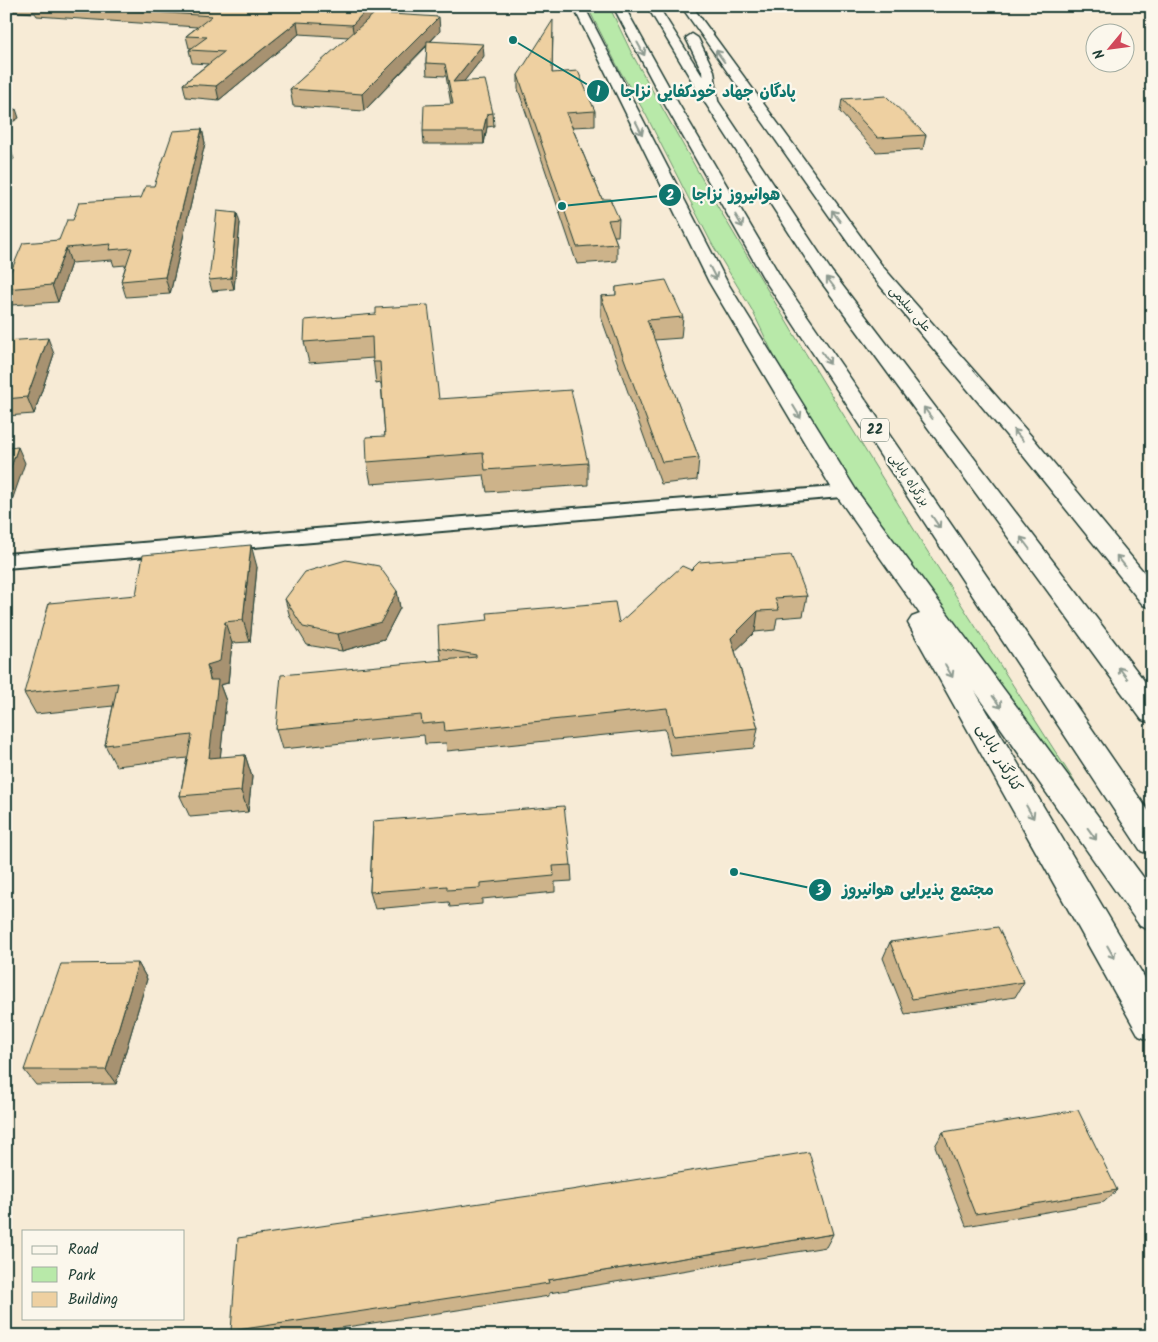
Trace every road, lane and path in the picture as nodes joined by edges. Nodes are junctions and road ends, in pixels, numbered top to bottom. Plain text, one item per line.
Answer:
1 (578, 6) edge
2 (618, 6) edge
3 (652, 6) edge
4 (678, 6) edge
5 (686, 6) edge
6 (710, 101) junction
7 (846, 492) junction
8 (6, 561) edge
9 (1152, 599) edge
10 (1152, 712) edge
11 (1152, 842) edge
12 (1152, 916) edge
13 (1152, 1024) edge

1 -> 7 main road
2 -> 11 main road, بزرگراه بابایی / 22
3 - 6 main road
4 - 6 main road
9 -> 5 main road, علی سلیمی
10 -> 6 main road
7 - 8 street
7 -> 12 main road
7 -> 13 main road, کنارگذر بابایی

